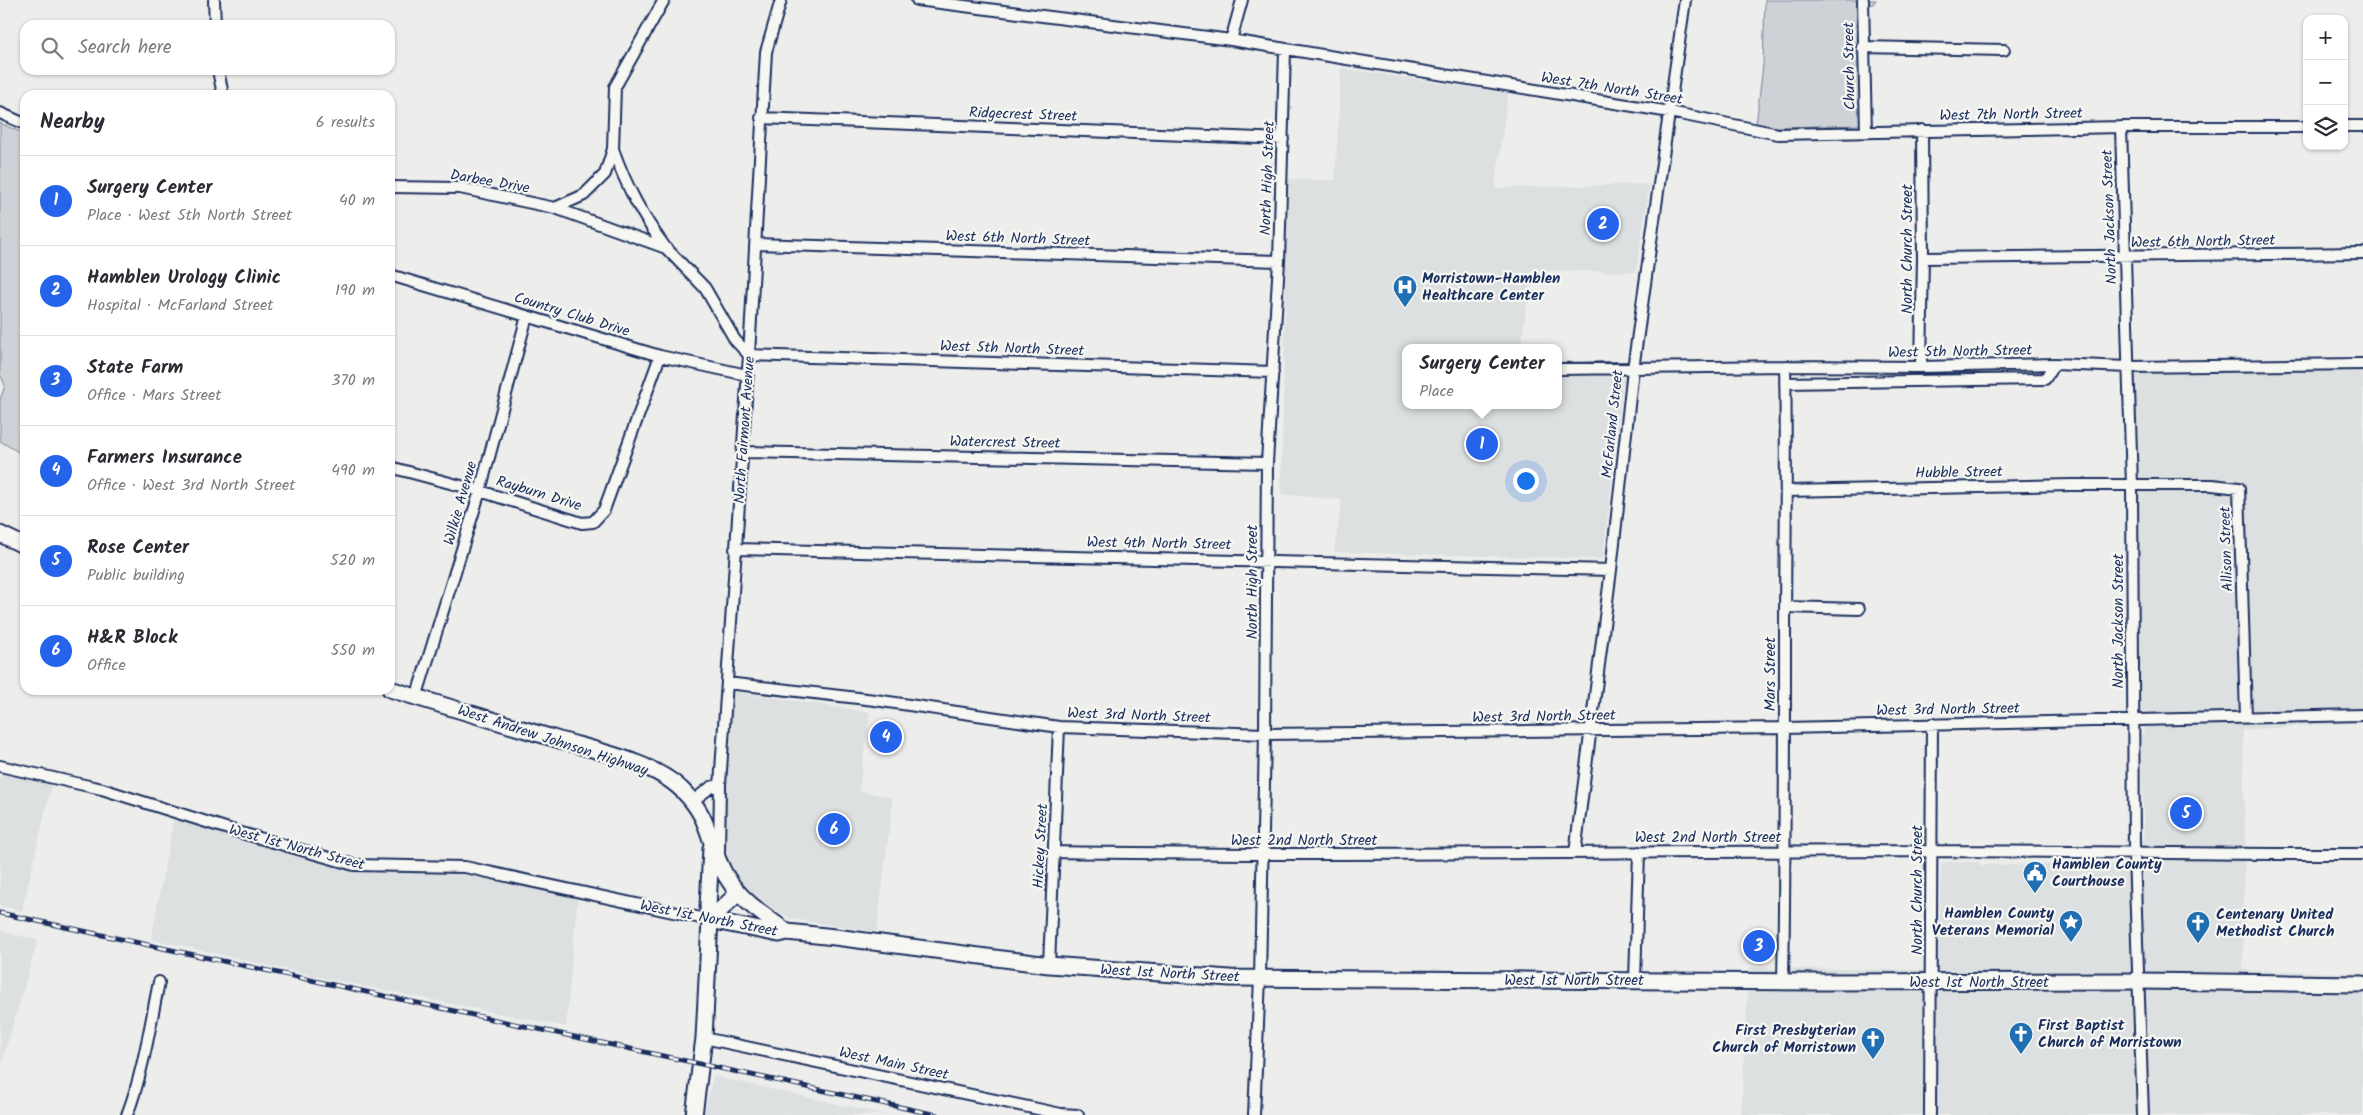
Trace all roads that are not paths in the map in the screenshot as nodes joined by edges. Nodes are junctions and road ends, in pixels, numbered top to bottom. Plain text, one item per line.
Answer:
1 (214, 0) edge
2 (664, 0) edge
3 (781, 0) edge
4 (917, 0) edge
5 (1242, 0) edge
6 (1685, 0) edge
7 (1863, 0) edge
8 (215, 20) edge
9 (1231, 40) junction
10 (1862, 47) junction
11 (1285, 50) junction
12 (2004, 50) dead end
13 (219, 75) edge
14 (222, 90) edge
15 (1670, 112) junction
16 (0, 113) edge
17 (761, 118) junction
18 (20, 122) edge
19 (2303, 126) edge
20 (2348, 126) edge
21 (2363, 126) edge
22 (2121, 127) junction
23 (1922, 130) junction
24 (1866, 132) junction
25 (1283, 139) junction
26 (613, 149) junction
27 (395, 187) edge
28 (555, 208) junction
29 (756, 244) junction
30 (666, 248) junction
31 (2363, 253) edge
32 (2126, 257) junction
33 (1923, 258) junction
34 (1279, 261) junction
35 (395, 276) edge
36 (528, 316) junction
37 (749, 354) junction
38 (660, 356) junction
39 (2054, 364) junction
40 (2363, 364) edge
41 (1784, 366) junction
42 (1920, 367) junction
43 (2129, 367) junction
44 (1633, 369) junction
45 (1562, 370) edge
46 (1273, 372) junction
47 (747, 375) junction
48 (1785, 383) junction
49 (742, 452) junction
50 (1267, 463) junction
51 (395, 468) edge
52 (2132, 486) junction
53 (1787, 490) junction
54 (480, 491) junction
55 (0, 534) edge
56 (20, 544) edge
57 (735, 548) junction
58 (1267, 561) junction
59 (1611, 570) junction
60 (1785, 607) junction
61 (1859, 609) dead end
62 (727, 684) junction
63 (395, 691) edge
64 (416, 698) junction
65 (2363, 715) edge
66 (2246, 717) junction
67 (2134, 719) junction
68 (1932, 724) junction
69 (1059, 727) junction
70 (1785, 728) junction
71 (1590, 730) junction
72 (1265, 734) junction
73 (0, 766) edge
74 (720, 785) junction
75 (693, 801) junction
76 (712, 838) junction
77 (1933, 851) junction
78 (1054, 852) junction
79 (1639, 852) junction
80 (1786, 852) junction
81 (1575, 853) junction
82 (2134, 854) junction
83 (2363, 854) edge
84 (1261, 856) junction
85 (720, 862) junction
86 (738, 893) junction
87 (710, 920) junction
88 (787, 932) junction
89 (1049, 965) junction
90 (1260, 978) junction
91 (1635, 980) junction
92 (2140, 981) junction
93 (160, 982) dead end
94 (1783, 982) junction
95 (1932, 982) junction
96 (2363, 984) edge
97 (704, 1038) junction
98 (127, 1115) edge
99 (694, 1115) edge
100 (1078, 1115) edge
101 (1254, 1115) edge
102 (1930, 1115) edge
103 (2143, 1115) edge

1 - 8 street
2 - 26 street, Darbee Drive
3 - 17 street, North Fairmont Avenue
4 - 9 street, West 7th North Street
5 - 9 street
6 - 15 street, McFarland Street
7 - 10 street, Church Street
9 - 11 street, West 7th North Street
10 - 12 street
10 - 24 street, Church Street
11 - 15 street, West 7th North Street
11 - 25 street, North High Street
13 - 14 street
15 - 24 street, West 7th North Street
15 - 44 street, McFarland Street
16 - 18 street
17 - 25 street, Ridgecrest Street
17 - 29 street, North Fairmont Avenue
19 - 22 street, West 7th North Street
20 - 21 street
22 - 23 street, West 7th North Street
22 - 32 street, North Jackson Street
23 - 24 street, West 7th North Street
23 - 33 street, North Church Street
25 - 34 street, North High Street
26 - 28 street, Darbee Drive
26 - 30 street, Darbee Drive
27 - 28 street, Darbee Drive
28 - 30 street, Darbee Drive
29 - 34 street, West 6th North Street
29 - 37 street, North Fairmont Avenue
30 - 37 street, Darbee Drive
31 - 32 street, West 6th North Street
32 - 33 street, West 6th North Street
32 - 43 street, North Jackson Street
33 - 42 street, North Church Street
34 - 46 street, North High Street
35 - 36 street, Country Club Drive
36 - 38 street, Country Club Drive
36 - 54 street, Wilkie Avenue
37 - 46 street, West 5th North Street
37 - 47 street, North Fairmont Avenue
38 - 47 street, Country Club Drive
38 - 54 street, Rayburn Drive
39 - 42 street, West 5th North Street
39 - 43 street, West 5th North Street
39 - 48 street
40 - 43 street, West 5th North Street
41 - 42 street, West 5th North Street
41 - 44 street, West 5th North Street
41 - 48 street, Mars Street
43 - 52 street, North Jackson Street
44 - 45 street, West 5th North Street
44 - 59 street, McFarland Street
46 - 50 street, North High Street
47 - 49 street, North Fairmont Avenue
48 - 53 street, Mars Street
49 - 50 street, Watercrest Street
49 - 57 street, North Fairmont Avenue
50 - 58 street, North High Street
51 - 54 street, Rayburn Drive
52 - 53 street, Hubble Street
52 - 66 street, Allison Street
52 - 67 street, North Jackson Street
53 - 60 street, Mars Street
54 - 64 street, Wilkie Avenue
55 - 56 main road
57 - 58 street, West 4th North Street
57 - 62 street, North Fairmont Avenue
58 - 59 street, West 4th North Street
58 - 72 street, North High Street
59 - 71 street, McFarland Street
60 - 61 street
60 - 70 street, Mars Street
62 - 69 street, West 3rd North Street
62 - 74 street, North Fairmont Avenue
63 - 64 main road, West Andrew Johnson Highway
64 - 75 main road, West Andrew Johnson Highway
65 - 66 street, West 3rd North Street
66 - 67 street, West 3rd North Street
67 - 68 street, West 3rd North Street
67 - 82 street, North Jackson Street
68 - 70 street, West 3rd North Street
68 - 77 street, North Church Street
69 - 72 street, West 3rd North Street
69 - 78 street, Hickey Street
70 - 71 street, West 3rd North Street
70 - 80 street, Mars Street
71 - 72 street, West 3rd North Street
71 - 81 street, McFarland Street
72 - 84 street, North High Street
73 - 87 street, West 1st North Street
74 - 75 street
74 - 85 street, North Fairmont Avenue
75 - 76 main road, West Andrew Johnson Highway
76 - 85 main road, West Andrew Johnson Highway
76 - 87 main road
77 - 80 street, West 2nd North Street
77 - 82 street, West 2nd North Street
77 - 95 street, North Church Street
78 - 84 street, West 2nd North Street
78 - 89 street, Hickey Street
79 - 80 street, West 2nd North Street
79 - 81 street, West 2nd North Street
79 - 91 street
80 - 94 street, Mars Street
81 - 84 street, West 2nd North Street
82 - 83 street, West 2nd North Street
82 - 92 street, North Jackson Street
84 - 90 street, North High Street
85 - 86 main road, West Andrew Johnson Highway
86 - 87 main road
86 - 88 main road, West Andrew Johnson Highway
87 - 88 main road, West 1st North Street
87 - 97 main road
88 - 89 main road, West 1st North Street
89 - 90 main road, West 1st North Street
90 - 91 main road, West 1st North Street
90 - 101 street, North High Street
91 - 94 main road, West 1st North Street
92 - 95 main road, West 1st North Street
92 - 96 main road, West 1st North Street
92 - 103 street, North Jackson Street
93 - 98 street
94 - 95 main road, West 1st North Street
95 - 102 street, North Church Street
97 - 99 main road
97 - 100 street, West Main Street

